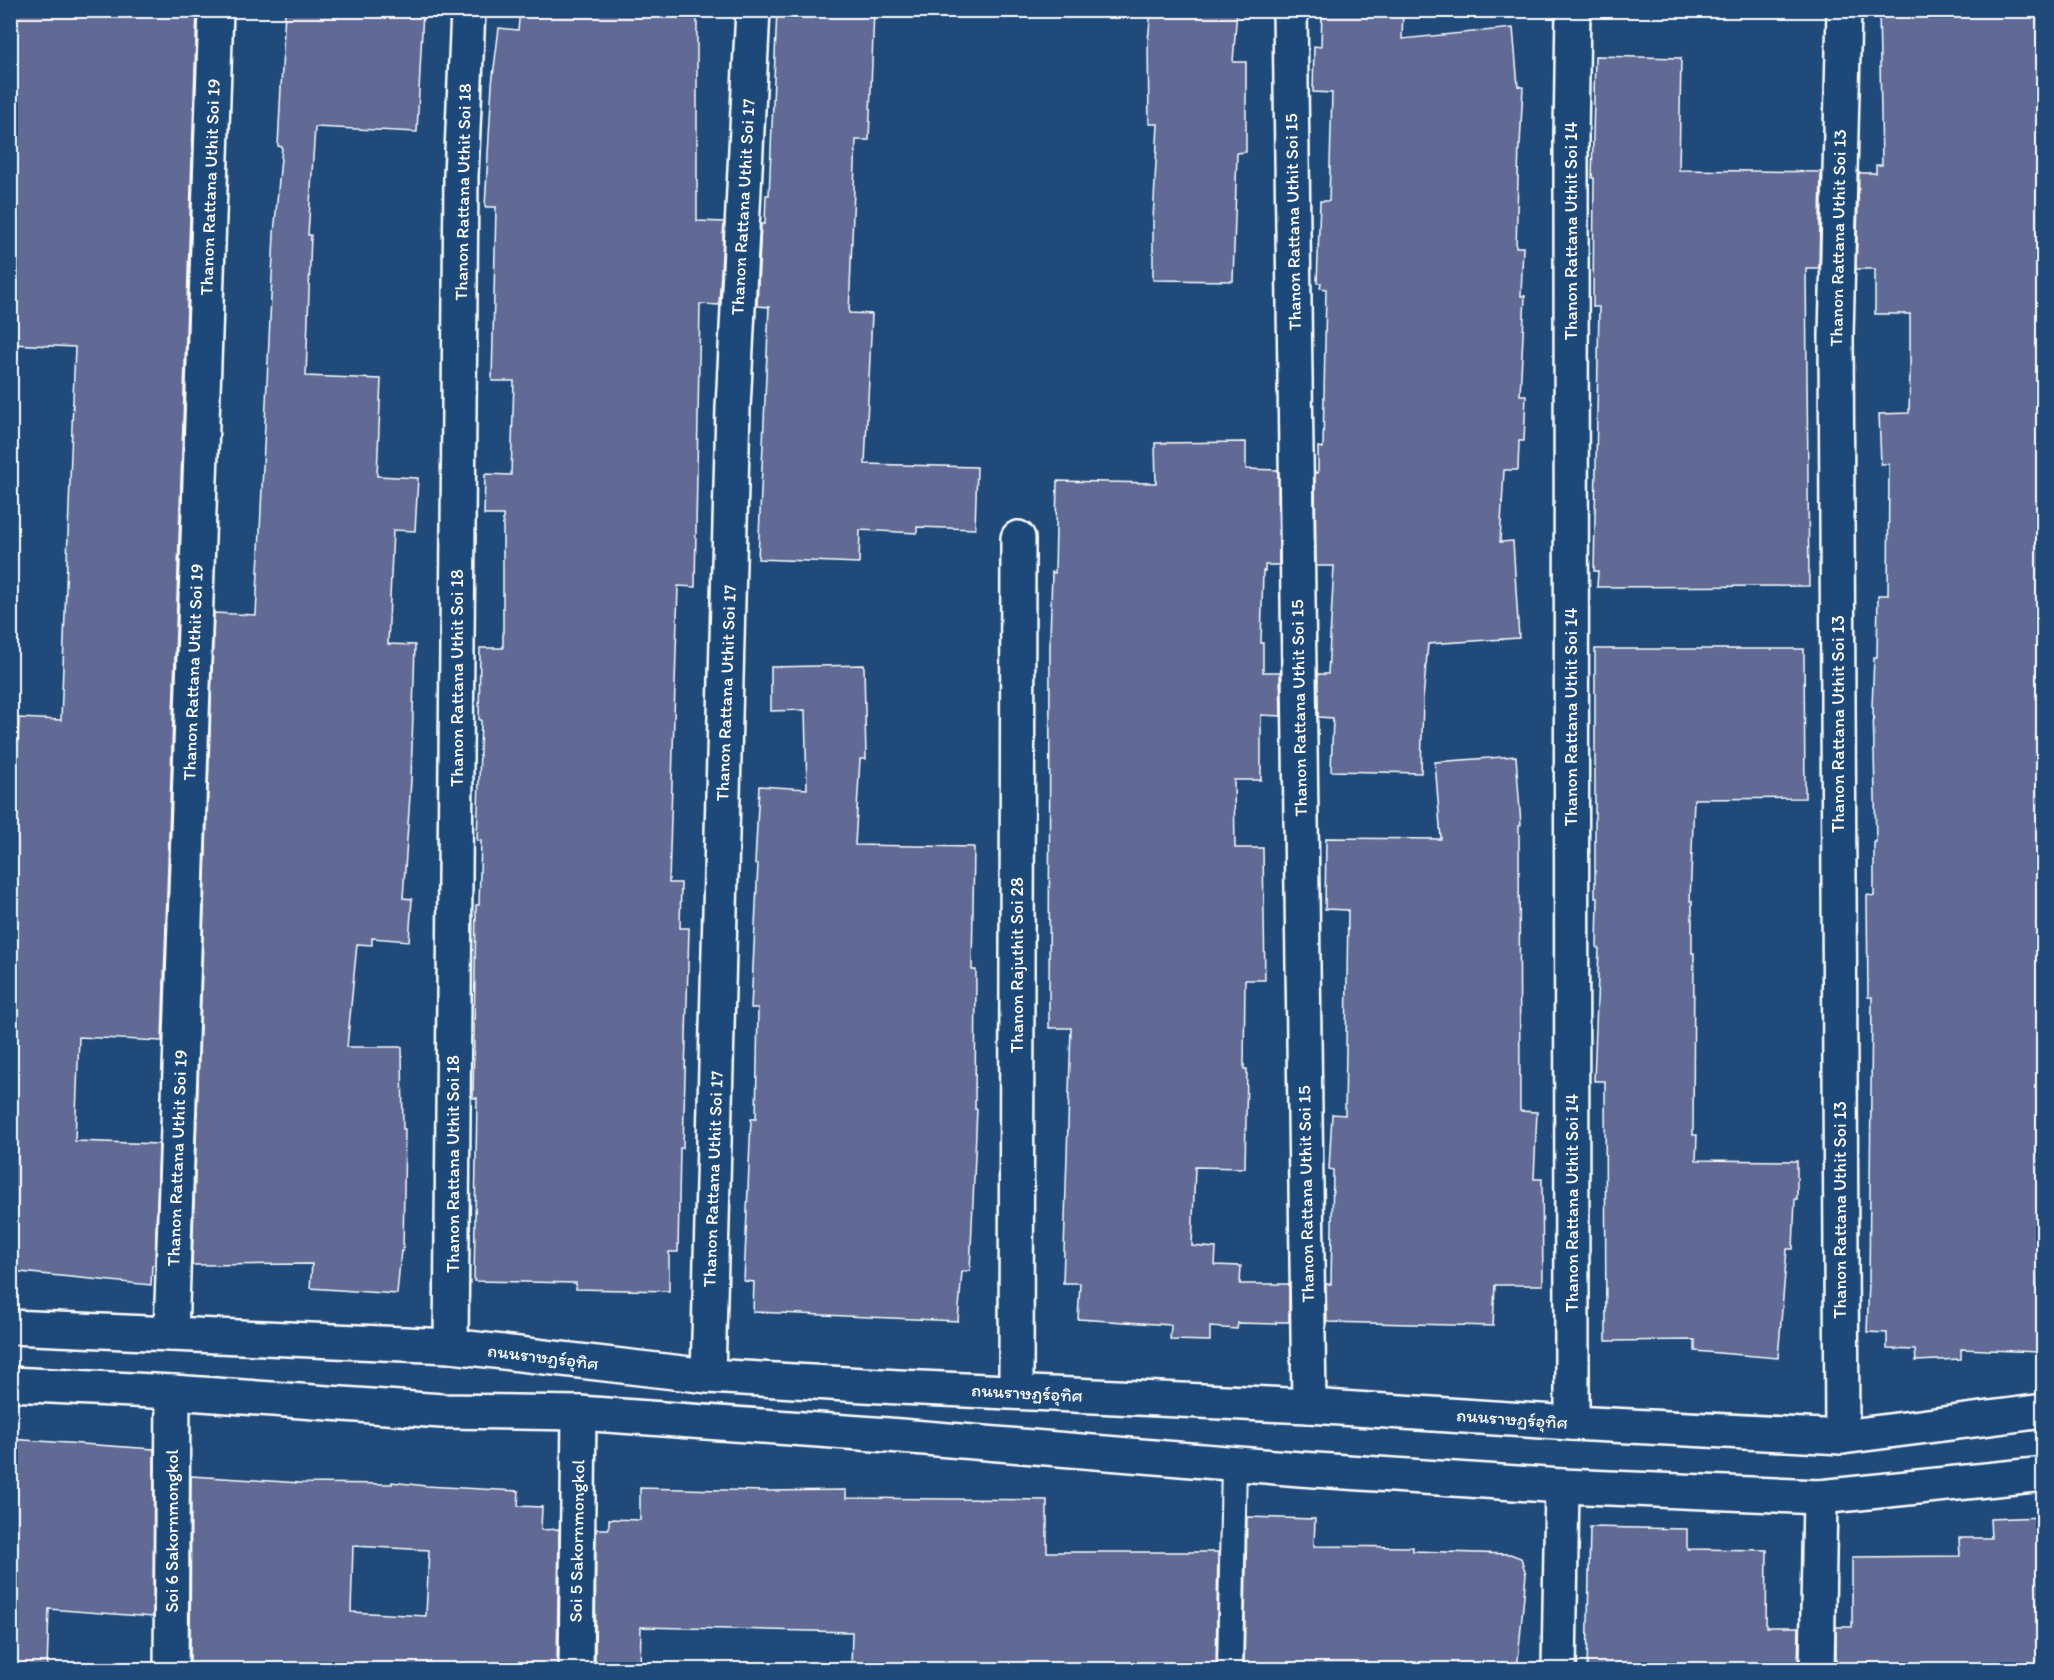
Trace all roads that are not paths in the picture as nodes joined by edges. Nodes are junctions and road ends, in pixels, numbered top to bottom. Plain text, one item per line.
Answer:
1 (216, 10) edge
2 (468, 10) edge
3 (753, 10) edge
4 (1290, 10) edge
5 (1573, 10) edge
6 (1844, 10) edge
7 (1018, 538) dead end
8 (10, 1327) edge
9 (171, 1334) junction
10 (451, 1346) junction
11 (708, 1376) junction
12 (10, 1384) edge
13 (899, 1387) junction
14 (173, 1392) junction
15 (1016, 1392) junction
16 (1309, 1406) junction
17 (2043, 1412) edge
18 (579, 1413) junction
19 (1572, 1423) junction
20 (888, 1435) junction
21 (1842, 1437) junction
22 (1234, 1462) junction
23 (2043, 1474) edge
24 (1562, 1486) junction
25 (1820, 1497) junction
26 (171, 1670) edge
27 (576, 1670) edge
28 (1230, 1670) edge
29 (1559, 1670) edge
30 (1817, 1670) edge

1 - 9 street, Thanon Rattana Uthit Soi 19
2 - 10 street, Thanon Rattana Uthit Soi 18
3 - 11 street, Thanon Rattana Uthit Soi 17
4 - 16 street, Thanon Rattana Uthit Soi 15
5 - 19 street, Thanon Rattana Uthit Soi 14
6 - 21 street, Thanon Rattana Uthit Soi 13
7 - 15 street, Thanon Rajuthit Soi 28
8 - 9 street, ถนนราษฏร์อุทิศ
9 - 10 street, ถนนราษฏร์อุทิศ
10 - 11 street, ถนนราษฏร์อุทิศ
11 - 13 street, ถนนราษฏร์อุทิศ
12 - 14 street
13 - 15 street, ถนนราษฏร์อุทิศ
13 - 20 street
14 - 18 street
14 - 26 street, Soi 6 Sakornmongkol
15 - 16 street, ถนนราษฏร์อุทิศ
16 - 19 street, ถนนราษฏร์อุทิศ
17 - 21 street, ถนนราษฏร์อุทิศ
18 - 20 street
18 - 27 street, Soi 5 Sakornmongkol
19 - 21 street, ถนนราษฏร์อุทิศ
20 - 22 street
22 - 24 street
22 - 28 lane
23 - 25 street
24 - 25 street
24 - 29 street
25 - 30 street

